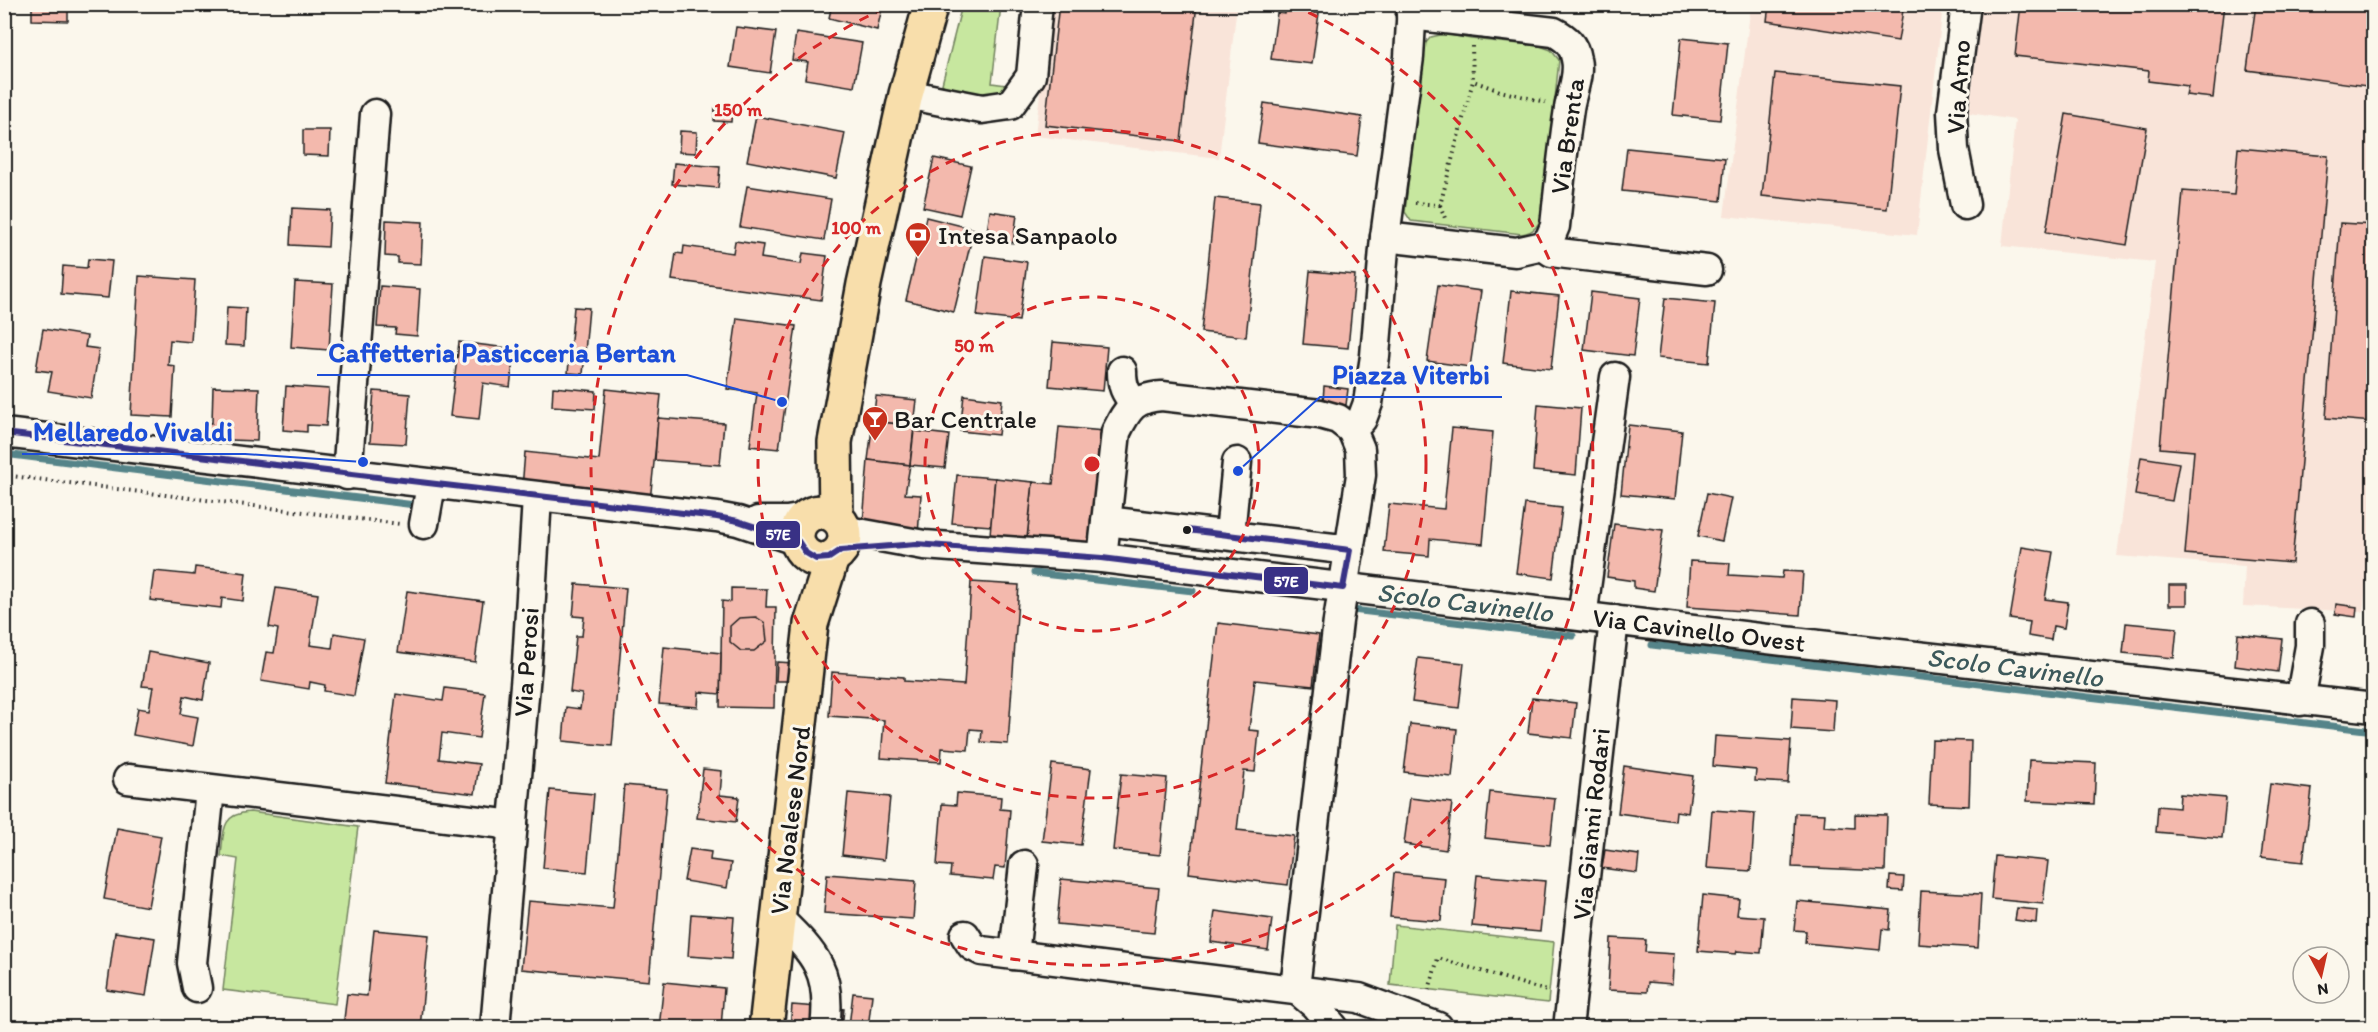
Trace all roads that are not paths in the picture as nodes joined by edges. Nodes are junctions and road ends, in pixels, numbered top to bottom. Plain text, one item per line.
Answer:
1 (931, 4) edge
2 (1038, 4) edge
3 (1966, 4) edge
4 (1411, 10) edge
5 (906, 94) junction
6 (375, 114) dead end
7 (1965, 205) dead end
8 (1385, 237) junction
9 (1543, 246) junction
10 (1707, 270) dead end
11 (1122, 371) dead end
12 (1615, 377) dead end
13 (1134, 403) junction
14 (1352, 430) junction
15 (4, 434) edge
16 (1237, 462) dead end
17 (347, 475) junction
18 (431, 485) junction
19 (537, 498) junction
20 (1106, 521) junction
21 (424, 524) road end
22 (1230, 534) junction
23 (822, 536) junction
24 (1350, 550) junction
25 (1102, 558) junction
26 (1343, 588) junction
27 (1584, 616) junction
28 (1614, 620) junction
29 (2310, 624) dead end
30 (2300, 701) junction
31 (2373, 708) edge
32 (128, 780) dead end
33 (210, 790) junction
34 (513, 825) junction
35 (1024, 865) dead end
36 (778, 919) junction
37 (964, 935) dead end
38 (1014, 955) junction
39 (197, 988) dead end
40 (1295, 988) junction
41 (1436, 1027) edge
42 (495, 1028) edge
43 (766, 1028) edge
44 (825, 1028) edge
45 (1334, 1028) edge
46 (1568, 1028) edge

1 - 5 main road, Via Noalese Nord
2 - 5 street
3 - 7 street, Via Arno
4 - 8 street, Via Brenta
4 - 9 street, Via Brenta
5 - 23 main road, Via Noalese Nord
6 - 17 street
8 - 9 street
8 - 14 street, Via Brenta
9 - 10 street
11 - 13 street
12 - 27 street
13 - 14 street
13 - 20 street
14 - 24 street
15 - 17 street
16 - 22 street
17 - 18 street
18 - 19 street
18 - 21 street
19 - 23 street
19 - 34 street, Via Perosi
20 - 22 street
20 - 25 street
22 - 24 street
23 - 25 street, Via Cavinello Ovest
23 - 36 main road, Via Noalese Nord
24 - 26 street
25 - 26 street, Via Cavinello Ovest
26 - 27 street, Via Cavinello Ovest
26 - 40 street
27 - 28 street, Via Cavinello Ovest
28 - 30 street, Via Cavinello Ovest
28 - 46 street, Via Gianni Rodari
29 - 30 street
30 - 31 street, Via Cavinello Ovest
32 - 33 street
33 - 34 street
33 - 39 street
34 - 42 street, Via Perosi
35 - 38 street
36 - 43 main road, Via Noalese Nord
36 - 44 street
37 - 38 street
38 - 40 street
40 - 41 street
40 - 45 street

